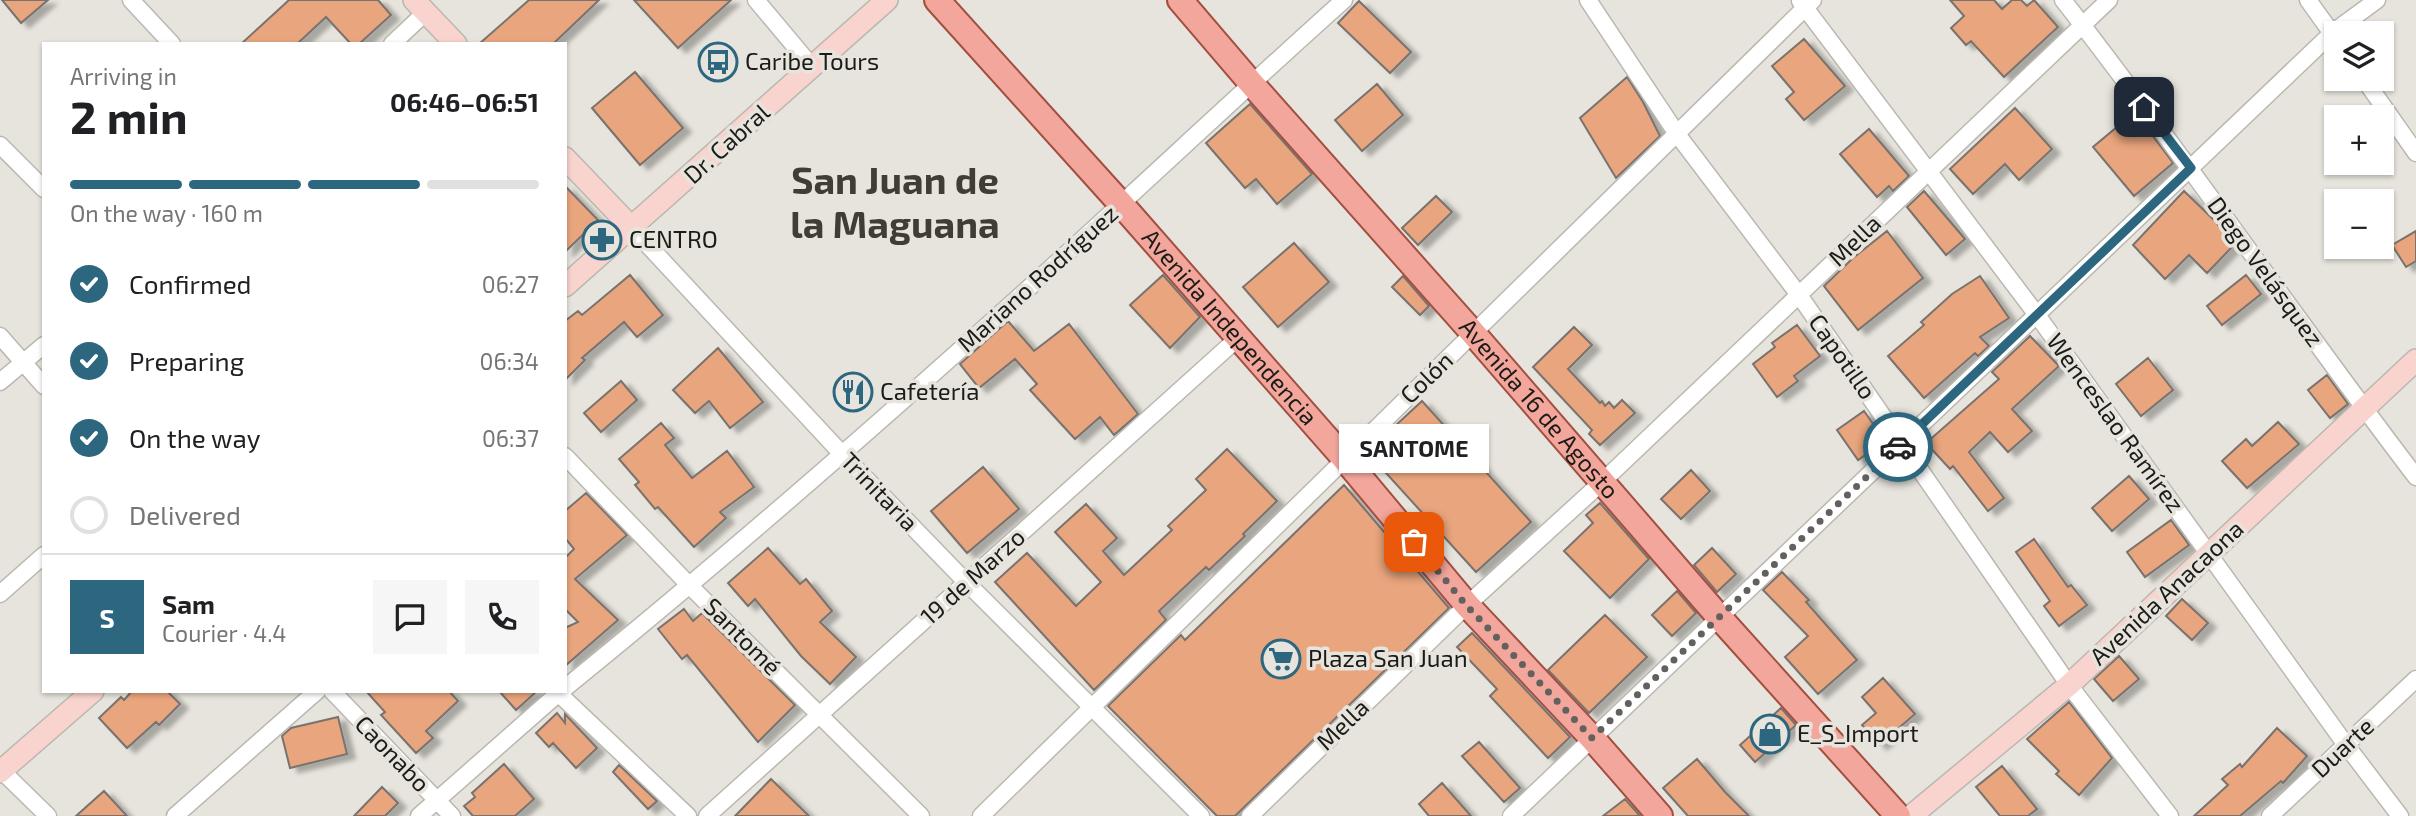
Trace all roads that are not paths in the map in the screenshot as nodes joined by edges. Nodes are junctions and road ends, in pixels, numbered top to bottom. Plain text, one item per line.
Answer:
1 (131, 0) edge
2 (756, 0) edge
3 (887, 0) edge
4 (936, 0) edge
5 (1180, 0) edge
6 (1344, 0) edge
7 (1588, 0) edge
8 (2063, 0) edge
9 (2109, 0) edge
10 (2308, 0) edge
11 (2377, 0) edge
12 (1806, 3) edge
13 (420, 6) edge
14 (2352, 21) edge
15 (2324, 22) edge
16 (2083, 25) junction
17 (170, 42) edge
18 (393, 42) edge
19 (454, 42) edge
20 (2324, 45) edge
21 (813, 68) junction
22 (1251, 83) junction
23 (2372, 91) edge
24 (1677, 134) junction
25 (0, 145) edge
26 (2416, 153) edge
27 (567, 160) edge
28 (2191, 168) junction
29 (1928, 172) junction
30 (42, 187) edge
31 (1121, 204) junction
32 (632, 228) junction
33 (567, 284) edge
34 (1799, 295) junction
35 (2036, 315) junction
36 (1474, 333) junction
37 (0, 336) edge
38 (1238, 338) junction
39 (42, 347) edge
40 (2416, 360) edge
41 (22, 362) junction
42 (0, 382) edge
43 (42, 384) edge
44 (2364, 409) junction
45 (1902, 443) junction
46 (842, 454) junction
47 (567, 458) edge
48 (1345, 458) junction
49 (2416, 477) edge
50 (1601, 483) junction
51 (2209, 554) junction
52 (42, 557) edge
53 (967, 583) junction
54 (690, 586) junction
55 (0, 594) edge
56 (1466, 605) junction
57 (1719, 617) junction
58 (2416, 679) edge
59 (567, 685) edge
60 (2069, 685) junction
61 (91, 693) edge
62 (315, 693) edge
63 (334, 693) edge
64 (558, 693) edge
65 (562, 693) edge
66 (1091, 708) junction
67 (818, 713) junction
68 (1592, 738) junction
69 (2346, 745) junction
70 (1, 771) edge
71 (437, 801) junction
72 (48, 816) edge
73 (176, 816) edge
74 (419, 816) edge
75 (452, 816) edge
76 (688, 816) edge
77 (707, 816) edge
78 (921, 816) edge
79 (981, 816) edge
80 (1201, 816) edge
81 (1250, 816) edge
82 (1511, 816) edge
83 (1660, 816) edge
84 (1898, 816) edge
85 (1911, 816) edge
86 (2170, 816) edge
87 (2270, 816) edge
88 (2400, 816) edge

1 - 17 street
2 - 21 street
3 - 21 street, Dr. Cabral
4 - 31 main road, Avenida Independencia
5 - 22 main road, Avenida 16 de Agosto
6 - 22 street, Mariano Rodríguez
7 - 24 street, Capotillo
8 - 16 street, Diego Velásquez
9 - 16 street, Mella
10 - 15 street
11 - 14 street
12 - 24 street, Colón
12 - 29 street, Wenceslao Ramírez
13 - 18 street
13 - 19 street
16 - 28 street, Diego Velásquez
16 - 29 street, Mella
20 - 28 street
21 - 32 street, Dr. Cabral
22 - 31 street, Mariano Rodríguez
22 - 36 main road, Avenida 16 de Agosto
23 - 26 street
24 - 34 street, Capotillo
24 - 36 street, Colón
25 - 30 street
27 - 32 street, Trinitaria
28 - 35 street
28 - 44 street, Diego Velásquez
29 - 34 street, Mella
29 - 35 street, Wenceslao Ramírez
31 - 38 main road, Avenida Independencia
31 - 46 street, Mariano Rodríguez
32 - 33 street, Dr. Cabral
32 - 46 street, Trinitaria
34 - 45 street, Capotillo
34 - 50 street, Mella
35 - 45 street
35 - 51 street, Wenceslao Ramírez
36 - 48 street, Colón
36 - 50 main road, Avenida 16 de Agosto
37 - 41 street
38 - 48 main road, Avenida Independencia
38 - 53 street, 19 de Marzo
39 - 41 street
40 - 44 street, Avenida Anacaona
41 - 42 street
41 - 43 street
44 - 49 street, Diego Velásquez
44 - 51 street, Avenida Anacaona
45 - 57 street
45 - 60 street, Capotillo
46 - 53 street, Trinitaria
46 - 54 street, Mariano Rodríguez
47 - 54 street, Santomé
48 - 56 main road, Avenida Independencia
48 - 66 street, Colón
50 - 56 street, Mella
50 - 57 main road, Avenida 16 de Agosto
51 - 60 street, Avenida Anacaona
51 - 69 street, Wenceslao Ramírez
52 - 55 street
53 - 66 street, Trinitaria
53 - 67 street, 19 de Marzo
54 - 59 street, Mariano Rodríguez
54 - 67 street, Santomé
56 - 68 main road, Avenida Independencia
56 - 81 street, Mella
57 - 68 street
57 - 84 main road, Avenida 16 de Agosto
58 - 69 street, Duarte
60 - 85 street, Avenida Anacaona
60 - 86 street, Capotillo
61 - 70 street
62 - 73 street
63 - 71 street, Caonabo
64 - 71 street, Mariano Rodríguez
65 - 76 street
66 - 79 street, Colón
66 - 80 street, Trinitaria
67 - 77 street, 19 de Marzo
67 - 78 street, Santomé
68 - 82 street
68 - 83 main road, Avenida Independencia
69 - 87 street, Duarte
69 - 88 street, Wenceslao Ramírez
70 - 72 street
71 - 74 street, Mariano Rodríguez
71 - 75 street, Caonabo

